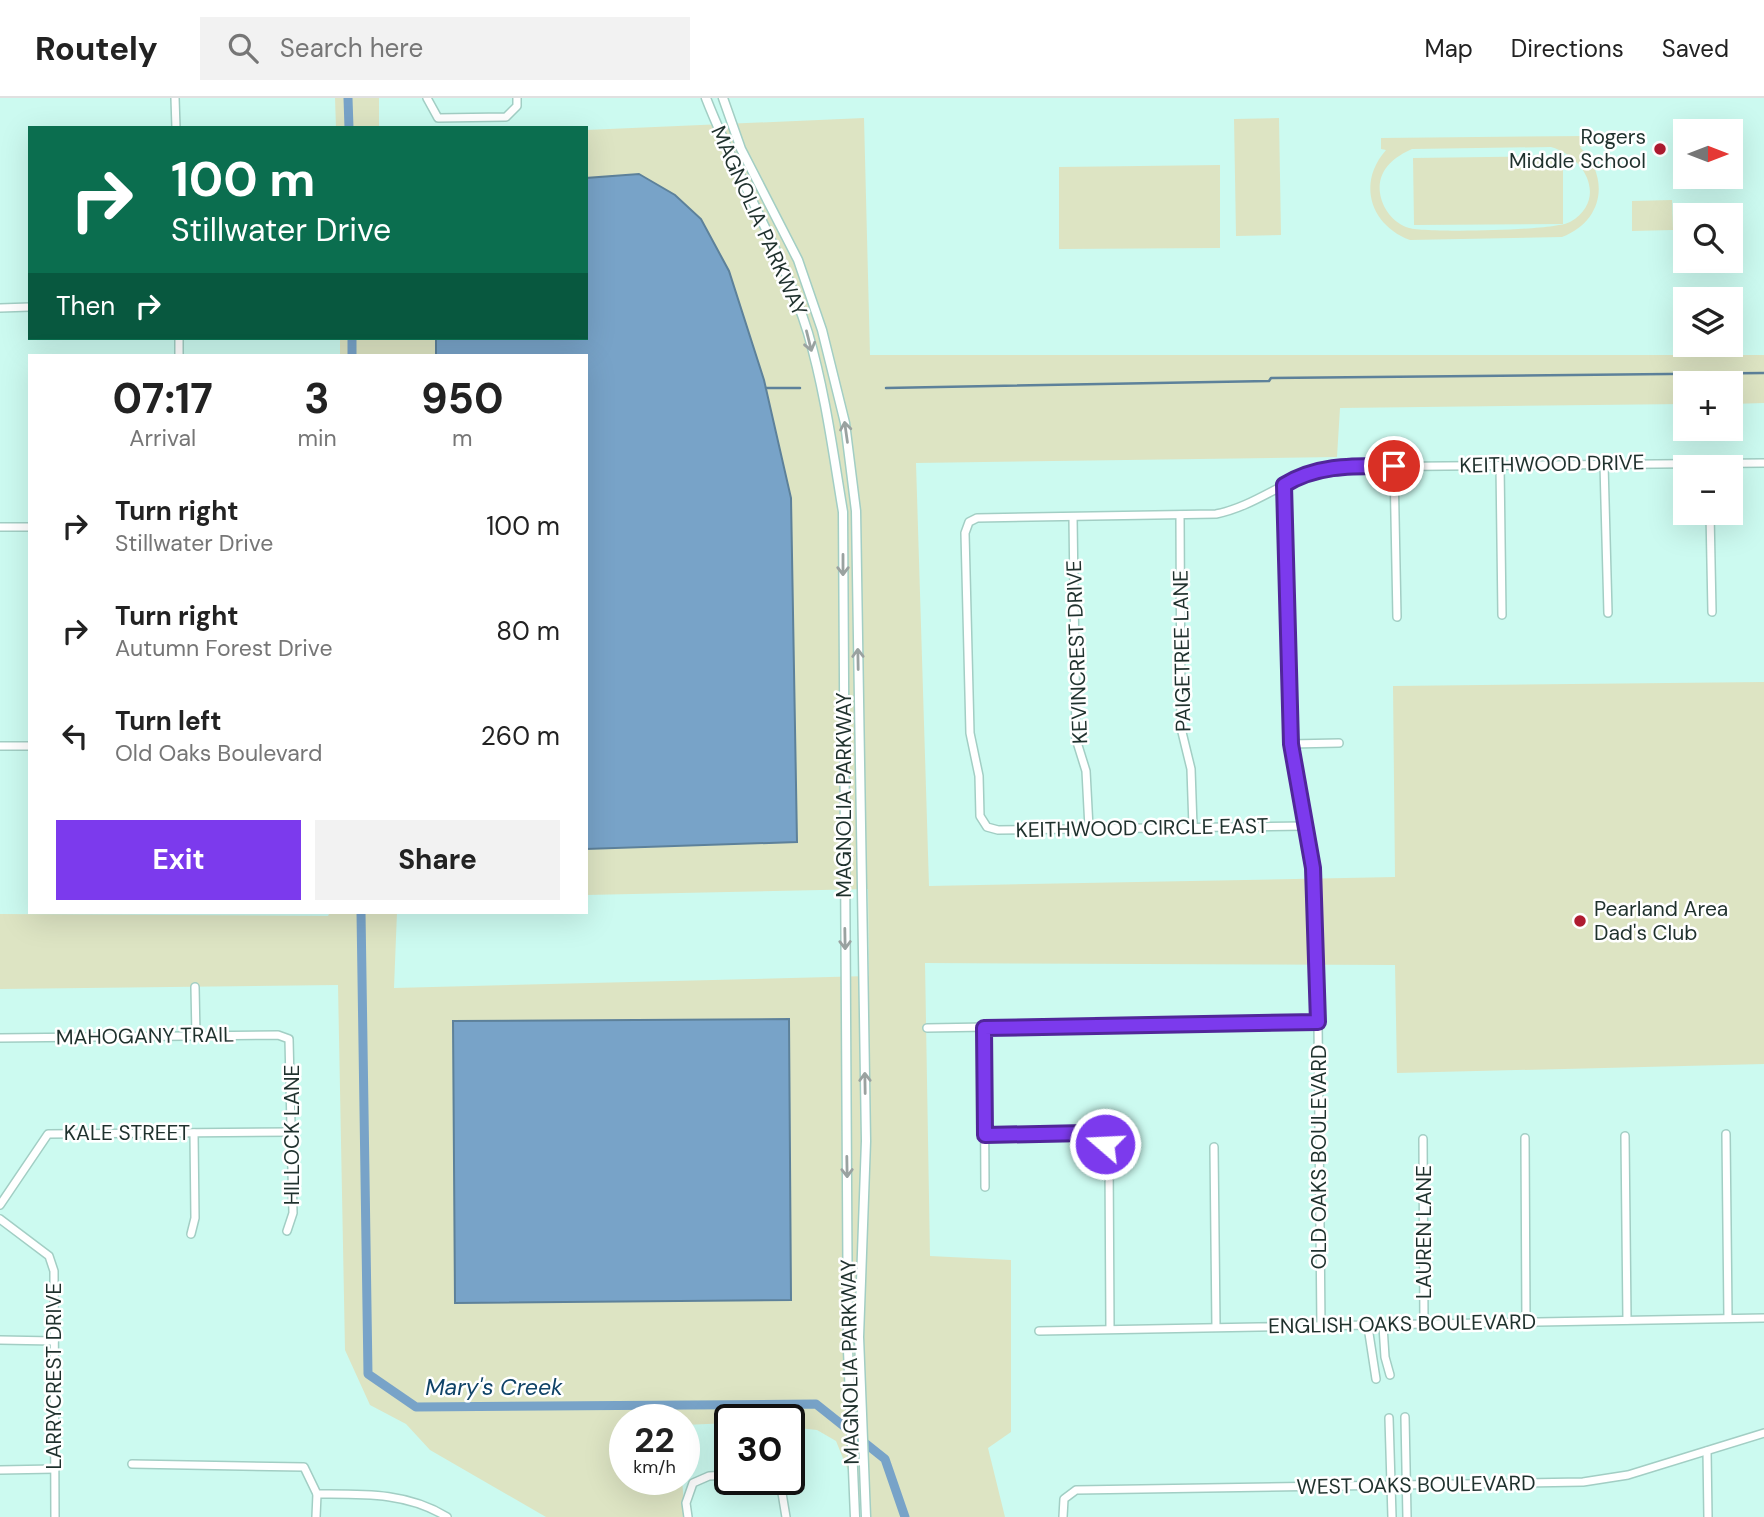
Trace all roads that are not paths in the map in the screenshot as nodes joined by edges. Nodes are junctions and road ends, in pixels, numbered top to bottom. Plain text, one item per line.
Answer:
1 (175, 98) edge
2 (706, 98) edge
3 (723, 98) edge
4 (428, 101) edge
5 (517, 102) edge
6 (176, 126) edge
7 (28, 307) edge
8 (0, 308) edge
9 (814, 308) junction
10 (800, 313) junction
11 (1764, 463) edge
12 (1604, 464) junction
13 (1743, 464) edge
14 (1500, 465) junction
15 (1673, 465) edge
16 (1394, 466) junction
17 (1284, 485) junction
18 (854, 494) junction
19 (840, 496) junction
20 (1180, 515) junction
21 (1073, 517) junction
22 (1710, 525) edge
23 (0, 527) edge
24 (28, 527) edge
25 (1712, 612) dead end
26 (1608, 613) dead end
27 (1502, 615) dead end
28 (1397, 617) dead end
29 (1339, 743) dead end
30 (1291, 744) junction
31 (0, 746) edge
32 (28, 746) edge
33 (982, 820) joint
34 (1305, 826) junction
35 (1193, 827) junction
36 (1089, 828) junction
37 (844, 869) junction
38 (862, 869) junction
39 (195, 987) dead end
40 (1318, 1022) junction
41 (927, 1028) dead end
42 (984, 1028) junction
43 (845, 1030) junction
44 (864, 1030) junction
45 (196, 1036) junction
46 (0, 1038) edge
47 (289, 1038) joint
48 (292, 1132) junction
49 (194, 1133) junction
50 (1726, 1134) dead end
51 (985, 1135) junction
52 (1625, 1136) dead end
53 (1525, 1138) dead end
54 (1423, 1139) dead end
55 (1214, 1147) dead end
56 (985, 1187) dead end
57 (0, 1205) edge
58 (0, 1219) edge
59 (287, 1231) dead end
60 (191, 1234) dead end
61 (1728, 1318) junction
62 (1764, 1318) edge
63 (1627, 1320) junction
64 (1526, 1322) junction
65 (1424, 1325) junction
66 (1383, 1326) junction
67 (1321, 1327) junction
68 (1368, 1327) junction
69 (1216, 1328) junction
70 (1110, 1329) junction
71 (1039, 1331) dead end
72 (0, 1340) edge
73 (54, 1341) junction
74 (1390, 1375) dead end
75 (1376, 1379) dead end
76 (1390, 1418) dead end
77 (1405, 1418) dead end
78 (1764, 1433) edge
79 (1707, 1451) junction
80 (132, 1464) dead end
81 (0, 1469) edge
82 (55, 1469) junction
83 (714, 1476) edge
84 (1391, 1486) junction
85 (1408, 1486) junction
86 (317, 1494) junction
87 (781, 1495) edge
88 (55, 1517) edge
89 (316, 1517) edge
90 (447, 1517) edge
91 (688, 1517) edge
92 (786, 1517) edge
93 (855, 1517) edge
94 (866, 1517) edge
95 (1063, 1517) edge
96 (1392, 1517) edge
97 (1408, 1517) edge
98 (1708, 1517) edge

1 - 6 street
2 - 10 street, MAGNOLIA PARKWAY
3 - 9 street, MAGNOLIA PARKWAY
4 - 5 street
7 - 8 street
9 - 10 street
18 -> 9 street, MAGNOLIA PARKWAY
10 -> 19 street, MAGNOLIA PARKWAY
11 - 13 street, KEITHWOOD DRIVE
12 - 14 street, KEITHWOOD DRIVE
12 - 15 street, KEITHWOOD DRIVE
12 - 26 street
14 - 16 street, KEITHWOOD DRIVE
14 - 27 street
16 - 17 street, KEITHWOOD DRIVE
16 - 28 street
17 - 20 street, KEITHWOOD DRIVE
17 - 30 street, OLD OAKS BOULEVARD
18 - 19 street
38 -> 18 street, MAGNOLIA PARKWAY
19 -> 37 street, MAGNOLIA PARKWAY
20 - 21 street, KEITHWOOD DRIVE
20 - 35 street, PAIGETREE LANE
21 - 33 street, KEITHWOOD DRIVE
21 - 36 street, KEVINCREST DRIVE
22 - 25 street
23 - 24 street
29 - 30 street
30 - 34 street, OLD OAKS BOULEVARD
31 - 32 street
33 - 36 street, KEITHWOOD CIRCLE EAST
34 - 35 street, KEITHWOOD CIRCLE EAST
34 - 40 street, OLD OAKS BOULEVARD
35 - 36 street, KEITHWOOD CIRCLE EAST
37 - 38 street
37 -> 43 street, MAGNOLIA PARKWAY
38 - 44 street, MAGNOLIA PARKWAY
39 - 45 street
40 - 42 street
40 - 67 street, OLD OAKS BOULEVARD
41 - 42 street
42 - 51 street
43 - 44 street
43 -> 93 street, MAGNOLIA PARKWAY
94 -> 44 street, MAGNOLIA PARKWAY
45 - 46 street, MAHOGANY TRAIL
45 - 47 street, MAHOGANY TRAIL
47 - 48 street, HILLOCK LANE
48 - 49 street, KALE STREET
48 - 59 street, HILLOCK LANE
49 - 57 street, KALE STREET
49 - 60 street
50 - 61 street
51 - 56 street
51 - 70 street
52 - 63 street
53 - 64 street
54 - 65 street, LAUREN LANE
55 - 69 street
58 - 73 street, LARRYCREST DRIVE
61 - 62 street, ENGLISH OAKS BOULEVARD
61 - 63 street, ENGLISH OAKS BOULEVARD
63 - 64 street, ENGLISH OAKS BOULEVARD
64 - 65 street, ENGLISH OAKS BOULEVARD
65 - 66 street, ENGLISH OAKS BOULEVARD
66 - 68 street, ENGLISH OAKS BOULEVARD
66 - 74 street
67 - 68 street, ENGLISH OAKS BOULEVARD
67 - 69 street, ENGLISH OAKS BOULEVARD
68 - 75 street
69 - 70 street, ENGLISH OAKS BOULEVARD
70 - 71 street, ENGLISH OAKS BOULEVARD
72 - 73 street
73 - 82 street, LARRYCREST DRIVE
76 - 84 street
77 - 85 street
78 - 79 street, WEST OAKS BOULEVARD
79 - 85 street, WEST OAKS BOULEVARD
79 - 98 street
80 - 86 street
81 - 82 street
82 - 88 street, LARRYCREST DRIVE
83 - 91 street
84 - 85 street, WEST OAKS BOULEVARD
84 - 95 street, WEST OAKS BOULEVARD
84 - 96 street
85 - 97 street
86 - 89 street
86 - 90 street
87 - 92 street

